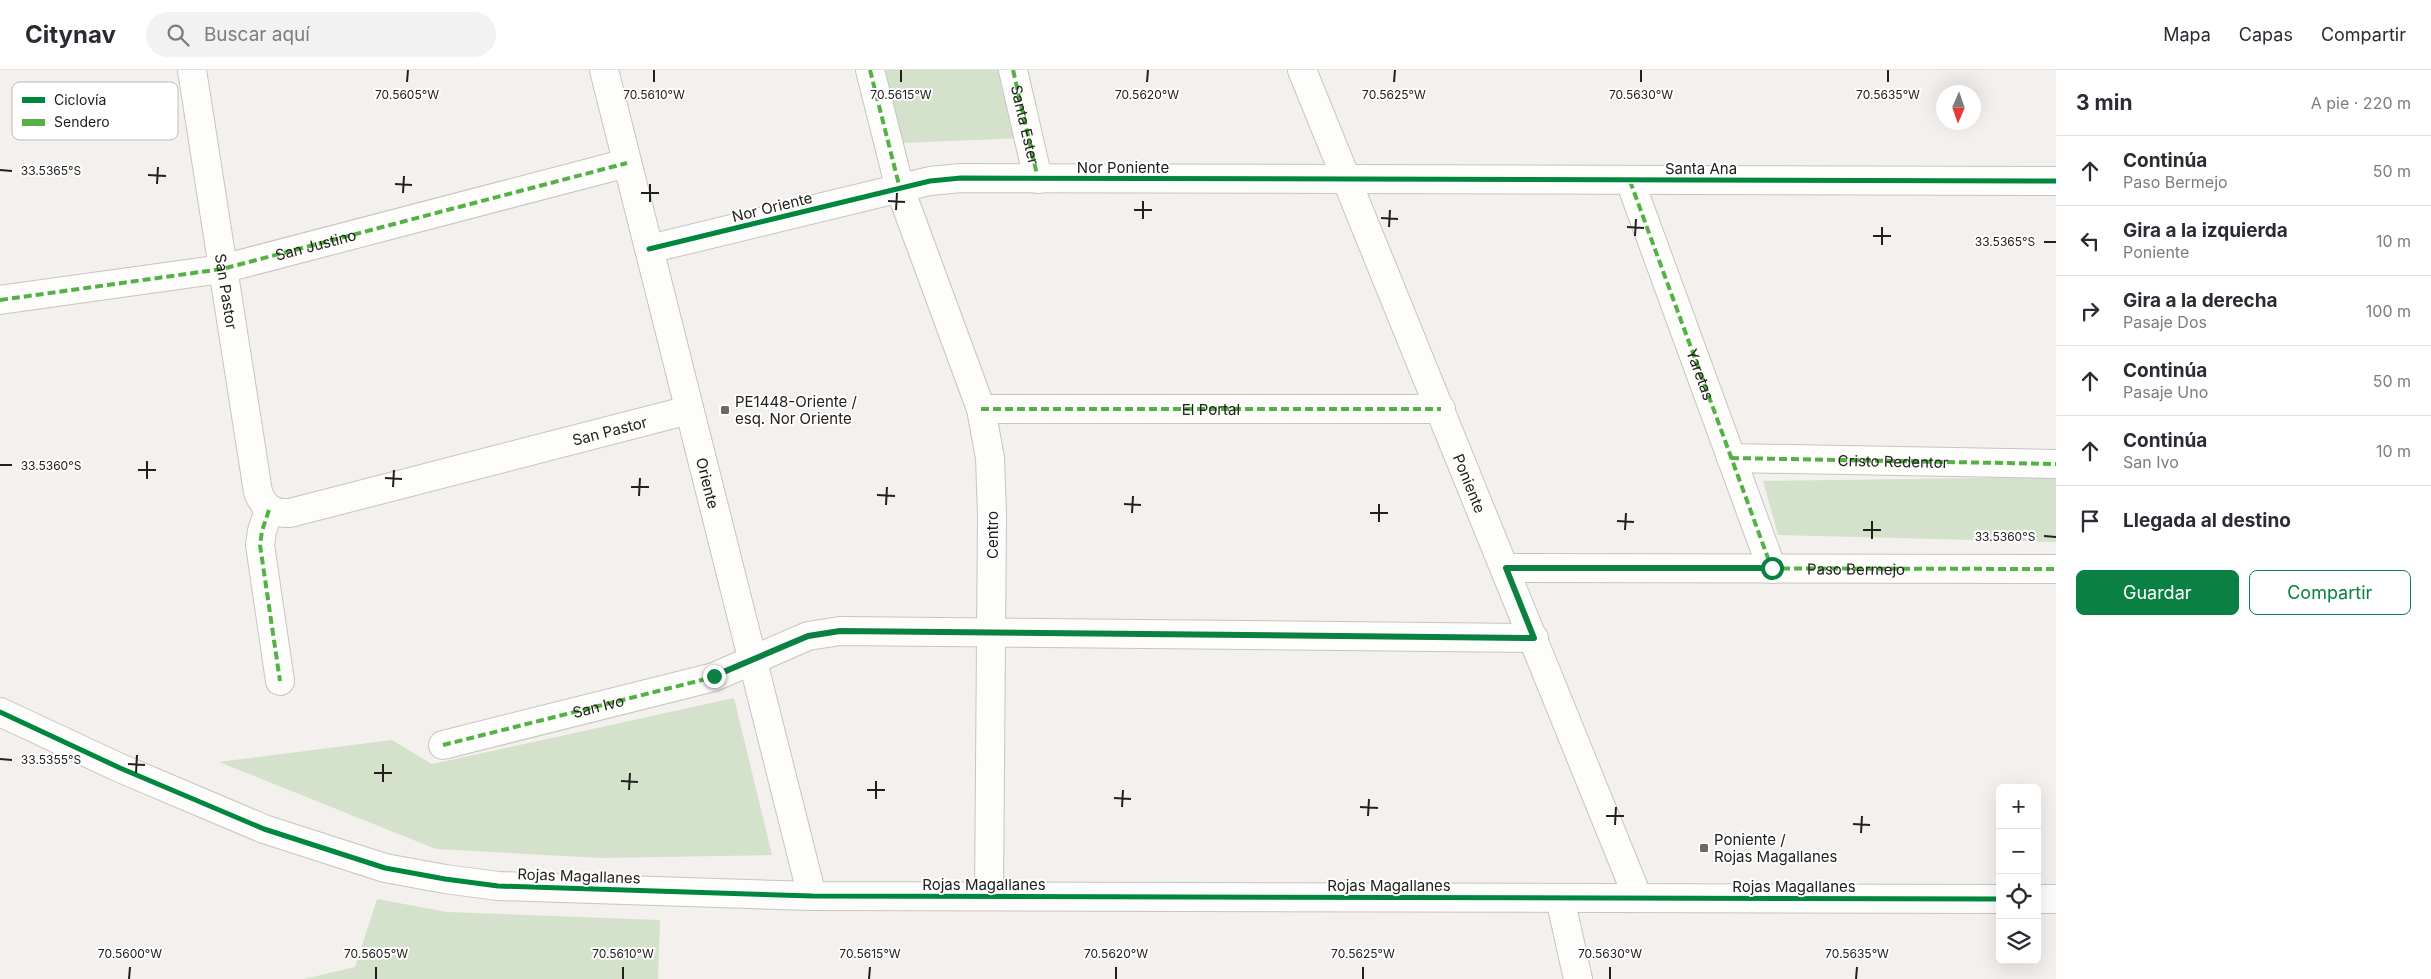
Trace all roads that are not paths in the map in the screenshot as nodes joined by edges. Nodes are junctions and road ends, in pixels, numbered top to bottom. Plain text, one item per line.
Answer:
1 (192, 70) edge
2 (604, 70) edge
3 (870, 70) edge
4 (1013, 70) edge
5 (1302, 70) edge
6 (627, 163) junction
7 (1038, 179) junction
8 (1346, 180) junction
9 (1630, 181) junction
10 (2056, 182) edge
11 (900, 189) junction
12 (649, 249) junction
13 (222, 269) junction
14 (0, 300) edge
15 (980, 409) junction
16 (1441, 409) junction
17 (689, 410) junction
18 (1731, 458) junction
19 (2056, 464) edge
20 (269, 510) junction
21 (1506, 568) junction
22 (1772, 568) junction
23 (2056, 569) edge
24 (991, 632) junction
25 (1534, 638) junction
26 (752, 660) junction
27 (280, 681) dead end
28 (0, 712) edge
29 (443, 745) dead end
30 (812, 896) junction
31 (989, 896) junction
32 (1560, 898) junction
33 (1638, 898) junction
34 (1996, 899) edge
35 (2041, 899) edge
36 (2056, 899) edge
37 (1578, 979) edge

1 - 13 street, San Pastor
2 - 6 street, Oriente
3 - 11 street, Centro
4 - 7 street, Santa Ester
5 - 8 street, Poniente
6 - 12 street, Oriente
6 - 13 street, San Justino
7 - 8 street, Nor Poniente
7 - 11 street, Nor Poniente
8 - 9 street, Santa Ana
8 - 16 street, Poniente
9 - 10 street, Santa Ana
9 - 18 street, Yaretas
11 - 12 street, Nor Oriente
11 - 15 street, Centro
12 - 17 street, Oriente
13 - 14 street, San Justino
13 - 20 street, San Pastor
15 - 16 street, El Portal
15 - 24 street, Centro
16 - 21 street, Poniente
17 - 20 street, San Pastor
17 - 26 street, Oriente
18 - 19 street, Cristo Redentor
18 - 22 street, Yaretas
20 - 27 street
21 - 22 street, Paso Bermejo
21 - 25 street, Poniente
22 - 23 street, Paso Bermejo
24 - 25 street, San Ivo
24 - 26 street, San Ivo
24 - 31 street, Centro
25 - 33 street, Poniente
26 - 29 street, San Ivo
26 - 30 street, Oriente
28 - 30 street, Rojas Magallanes
30 - 31 street, Rojas Magallanes
31 - 32 street, Rojas Magallanes
32 - 33 street, Rojas Magallanes
32 - 37 street
33 - 34 street, Rojas Magallanes
35 - 36 street

